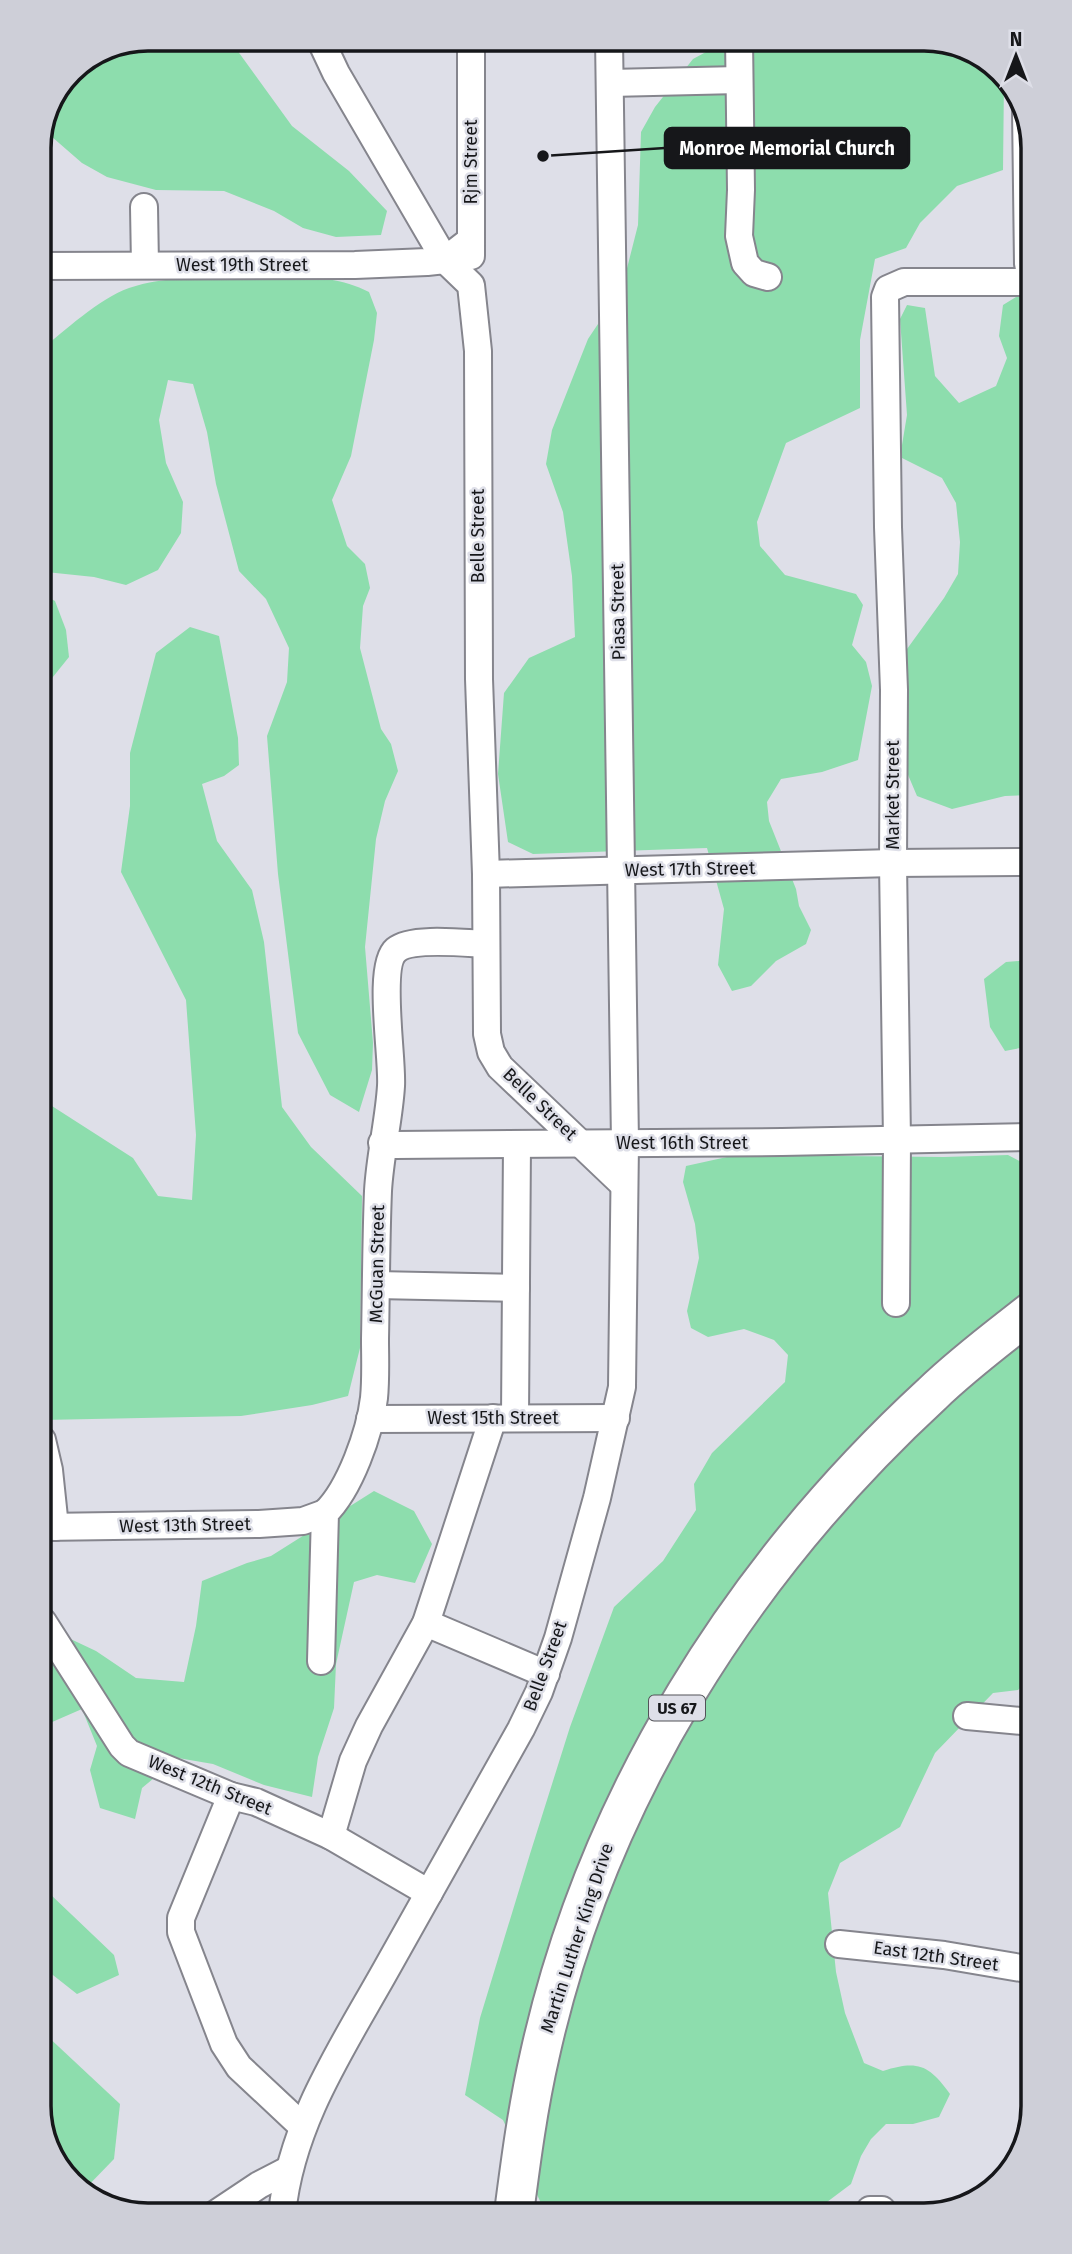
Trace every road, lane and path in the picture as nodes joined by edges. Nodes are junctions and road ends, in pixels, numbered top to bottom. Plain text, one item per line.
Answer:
1 (326, 51) edge
2 (471, 51) edge
3 (610, 51) edge
4 (739, 51) edge
5 (739, 80) junction
6 (610, 83) junction
7 (144, 207) dead end
8 (471, 240) junction
9 (445, 260) junction
10 (51, 265) edge
11 (145, 265) junction
12 (768, 277) dead end
13 (1021, 282) edge
14 (471, 285) junction
15 (1021, 862) edge
16 (893, 863) junction
17 (621, 870) junction
18 (486, 874) junction
19 (485, 944) junction
20 (1021, 1136) edge
21 (897, 1140) junction
22 (382, 1143) junction
23 (625, 1143) junction
24 (517, 1144) junction
25 (581, 1144) junction
26 (624, 1185) junction
27 (376, 1285) junction
28 (516, 1288) junction
29 (896, 1303) dead end
30 (1021, 1319) edge
31 (504, 1418) junction
32 (370, 1419) junction
33 (616, 1419) junction
34 (325, 1513) junction
35 (51, 1527) edge
36 (426, 1623) junction
37 (51, 1635) edge
38 (321, 1661) dead end
39 (546, 1674) junction
40 (967, 1716) dead end
41 (1021, 1721) edge
42 (232, 1796) junction
43 (331, 1836) junction
44 (429, 1893) junction
45 (839, 1944) dead end
46 (1021, 1968) edge
47 (302, 2126) junction
48 (288, 2170) junction
49 (232, 2203) edge
50 (284, 2203) edge
51 (515, 2203) edge

1 - 9 street
2 - 8 street, Rjm Street
3 - 6 street, Piasa Street
4 - 5 street
5 - 6 street
5 - 12 street
6 - 17 street, Piasa Street
7 - 11 street
8 - 9 street
8 - 14 street, Rjm Street
9 - 11 street, West 19th Street
9 - 14 street
10 - 11 street, West 19th Street
13 - 16 street, Market Street
14 - 18 street, Belle Street
15 - 16 street, West 17th Street
16 - 17 street, West 17th Street
16 - 21 street, Market Street
17 - 18 street, West 17th Street
17 - 23 street, Piasa Street
18 - 19 street, Belle Street
19 - 22 street, McGuan Street
19 - 25 street, Belle Street
20 - 21 street, West 16th Street
21 - 23 street, West 16th Street
21 - 29 street, Market Street
22 - 24 street, West 16th Street
22 - 27 street, McGuan Street
23 - 25 street, West 16th Street
23 - 26 street, Piasa Street
24 - 25 street, West 16th Street
24 - 28 street
25 - 26 street, Belle Street
26 - 33 street, Belle Street
27 - 28 street
27 - 32 street, McGuan Street
28 - 31 street
30 - 51 highway, Martin Luther King Drive / US 67
31 - 32 street, West 15th Street
31 - 33 street, West 15th Street
31 - 36 street
32 - 34 street, McGuan Street
33 - 39 street, Belle Street
34 - 35 street, West 13th Street
34 - 38 street
36 - 39 street
36 - 43 street
37 - 42 street, West 12th Street
39 - 44 street, Belle Street
40 - 41 street
42 - 43 street, West 12th Street
42 - 47 street
43 - 44 street, West 12th Street
44 - 47 street, Belle Street
45 - 46 street, East 12th Street
47 - 48 street, Belle Street
48 - 49 street
48 - 50 street, Belle Street

